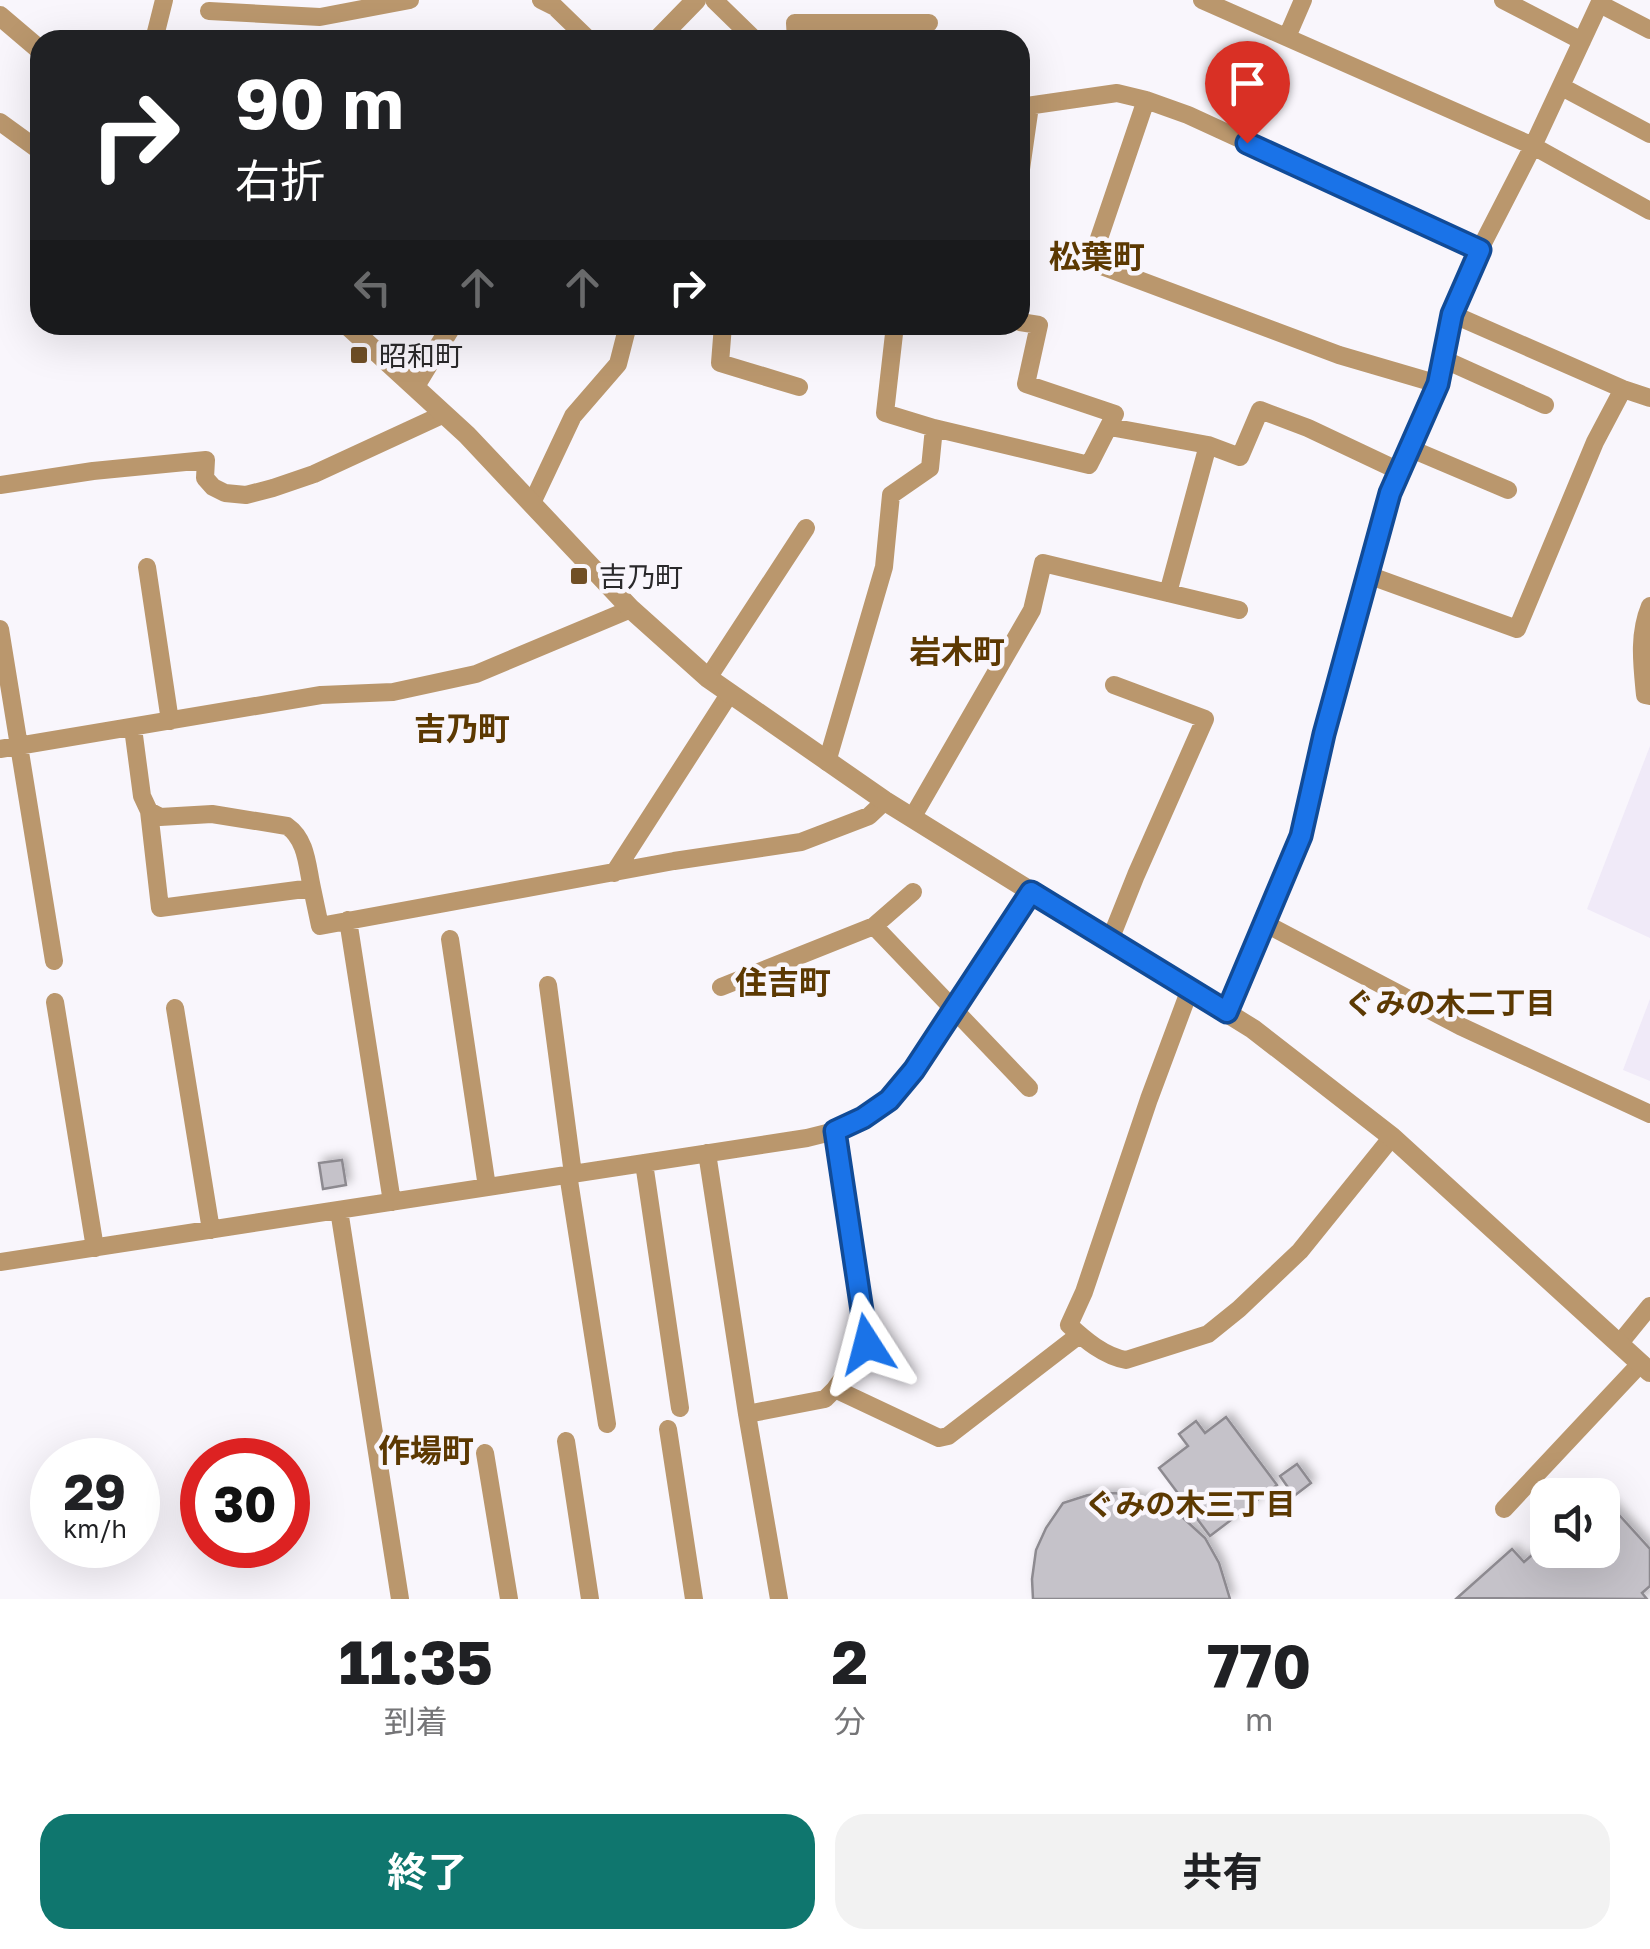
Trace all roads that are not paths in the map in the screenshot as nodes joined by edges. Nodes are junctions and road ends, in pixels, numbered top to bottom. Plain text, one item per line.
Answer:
1 (164, 0) edge
2 (410, 0) edge
3 (541, 0) edge
4 (696, 0) edge
5 (714, 0) edge
6 (1202, 0) edge
7 (1303, 0) edge
8 (1503, 0) edge
9 (1600, 2) edge
10 (381, 3) edge
11 (209, 11) dead end
12 (0, 16) edge
13 (929, 23) dead end
14 (156, 30) edge
15 (578, 30) edge
16 (666, 30) edge
17 (745, 30) edge
18 (795, 30) edge
19 (1650, 30) edge
20 (1287, 37) junction
21 (1582, 41) junction
22 (30, 42) edge
23 (1562, 87) junction
24 (1146, 100) junction
25 (1030, 105) edge
26 (0, 122) edge
27 (1650, 134) edge
28 (30, 144) edge
29 (1533, 146) junction
30 (1650, 212) edge
31 (1480, 250) junction
32 (1452, 314) junction
33 (1030, 324) edge
34 (358, 335) edge
35 (446, 335) edge
36 (625, 335) edge
37 (722, 335) edge
38 (894, 335) edge
39 (1443, 360) junction
40 (1438, 384) junction
41 (414, 386) junction
42 (798, 387) dead end
43 (1624, 389) junction
44 (1650, 398) edge
45 (1545, 406) dead end
46 (444, 414) junction
47 (1110, 427) junction
48 (934, 428) junction
49 (1208, 446) junction
50 (1409, 448) junction
51 (1399, 471) junction
52 (0, 485) edge
53 (1508, 490) dead end
54 (532, 503) junction
55 (806, 528) dead end
56 (148, 567) dead end
57 (1368, 574) junction
58 (1168, 594) junction
59 (1650, 606) edge
60 (631, 608) junction
61 (1239, 610) dead end
62 (0, 629) edge
63 (708, 678) junction
64 (1114, 686) dead end
65 (730, 693) junction
66 (1650, 696) edge
67 (170, 721) junction
68 (133, 728) junction
69 (10, 748) edge
70 (827, 762) junction
71 (885, 801) junction
72 (149, 811) junction
73 (912, 818) junction
74 (614, 873) junction
75 (312, 888) junction
76 (913, 892) dead end
77 (1031, 892) junction
78 (348, 920) junction
79 (1264, 923) junction
80 (874, 926) junction
81 (450, 939) dead end
82 (1110, 940) junction
83 (54, 961) dead end
84 (548, 985) dead end
85 (722, 987) dead end
86 (1190, 989) junction
87 (55, 1002) dead end
88 (175, 1008) dead end
89 (954, 1010) junction
90 (1227, 1012) junction
91 (1029, 1088) dead end
92 (1650, 1114) edge
93 (835, 1131) junction
94 (1392, 1138) junction
95 (707, 1153) junction
96 (644, 1163) junction
97 (570, 1174) junction
98 (488, 1187) junction
99 (392, 1202) junction
100 (339, 1210) junction
101 (211, 1230) junction
102 (95, 1248) junction
103 (0, 1262) edge
104 (1650, 1306) edge
105 (1080, 1334) junction
106 (1619, 1344) junction
107 (1645, 1368) edge
108 (835, 1389) junction
109 (680, 1408) dead end
110 (747, 1414) junction
111 (606, 1424) dead end
112 (668, 1429) dead end
113 (566, 1441) dead end
114 (485, 1453) dead end
115 (1504, 1509) dead end
116 (400, 1599) edge
117 (509, 1599) edge
118 (590, 1599) edge
119 (694, 1599) edge
120 (779, 1599) edge

1 - 14 street
2 - 10 street
3 - 15 street
4 - 16 street
5 - 17 street
6 - 20 street
7 - 20 street
8 - 21 street
9 - 19 street
9 - 21 street
10 - 11 street
12 - 22 street
13 - 18 street
20 - 29 street
21 - 23 street
23 - 27 street
23 - 29 street
24 - 25 street
24 - 31 street
24 - 40 street
26 - 28 street
29 - 30 street
29 - 31 street
31 - 32 street
32 - 39 street
32 - 43 street
33 - 47 street
34 - 41 street
35 - 41 street
36 - 54 street
37 - 42 street
38 - 48 street
39 - 40 street
39 - 45 street
40 - 50 street
41 - 46 street
43 - 44 street
43 - 57 street
46 - 52 street
46 - 54 street
47 - 48 street
47 - 49 street
48 - 70 street
49 - 51 street
49 - 58 street
50 - 51 street
50 - 53 street
51 - 57 street
54 - 60 street
55 - 63 street
56 - 67 street
57 - 79 street
58 - 61 street
58 - 73 street
59 - 66 street
60 - 63 street
60 - 67 street
62 - 69 street
63 - 65 street
64 - 82 street
65 - 70 street
65 - 74 street
67 - 68 street
68 - 69 street
68 - 72 street
69 - 83 street
70 - 71 street
71 - 73 street
71 - 74 street
72 - 75 street
72 - 75 street
73 - 77 street
74 - 78 street
75 - 78 street
76 - 80 street
77 - 82 street
77 - 89 street
78 - 99 street
79 - 90 street
79 - 92 street
80 - 85 street
80 - 89 street
81 - 98 street
82 - 86 street
84 - 97 street
86 - 90 street
86 - 105 street
87 - 102 street
88 - 101 street
89 - 91 street
89 - 93 street
90 - 94 street
93 - 95 street
93 - 108 street
94 - 105 street
94 - 106 street
95 - 96 street
95 - 110 street
96 - 97 street
96 - 109 street
97 - 98 street
97 - 111 street
98 - 99 street
99 - 100 street
100 - 101 street
100 - 116 street
101 - 102 street
102 - 103 street
104 - 106 street
105 - 108 street
106 - 107 street
107 - 115 street
108 - 110 street
110 - 120 street
112 - 119 street
113 - 118 street
114 - 117 street

